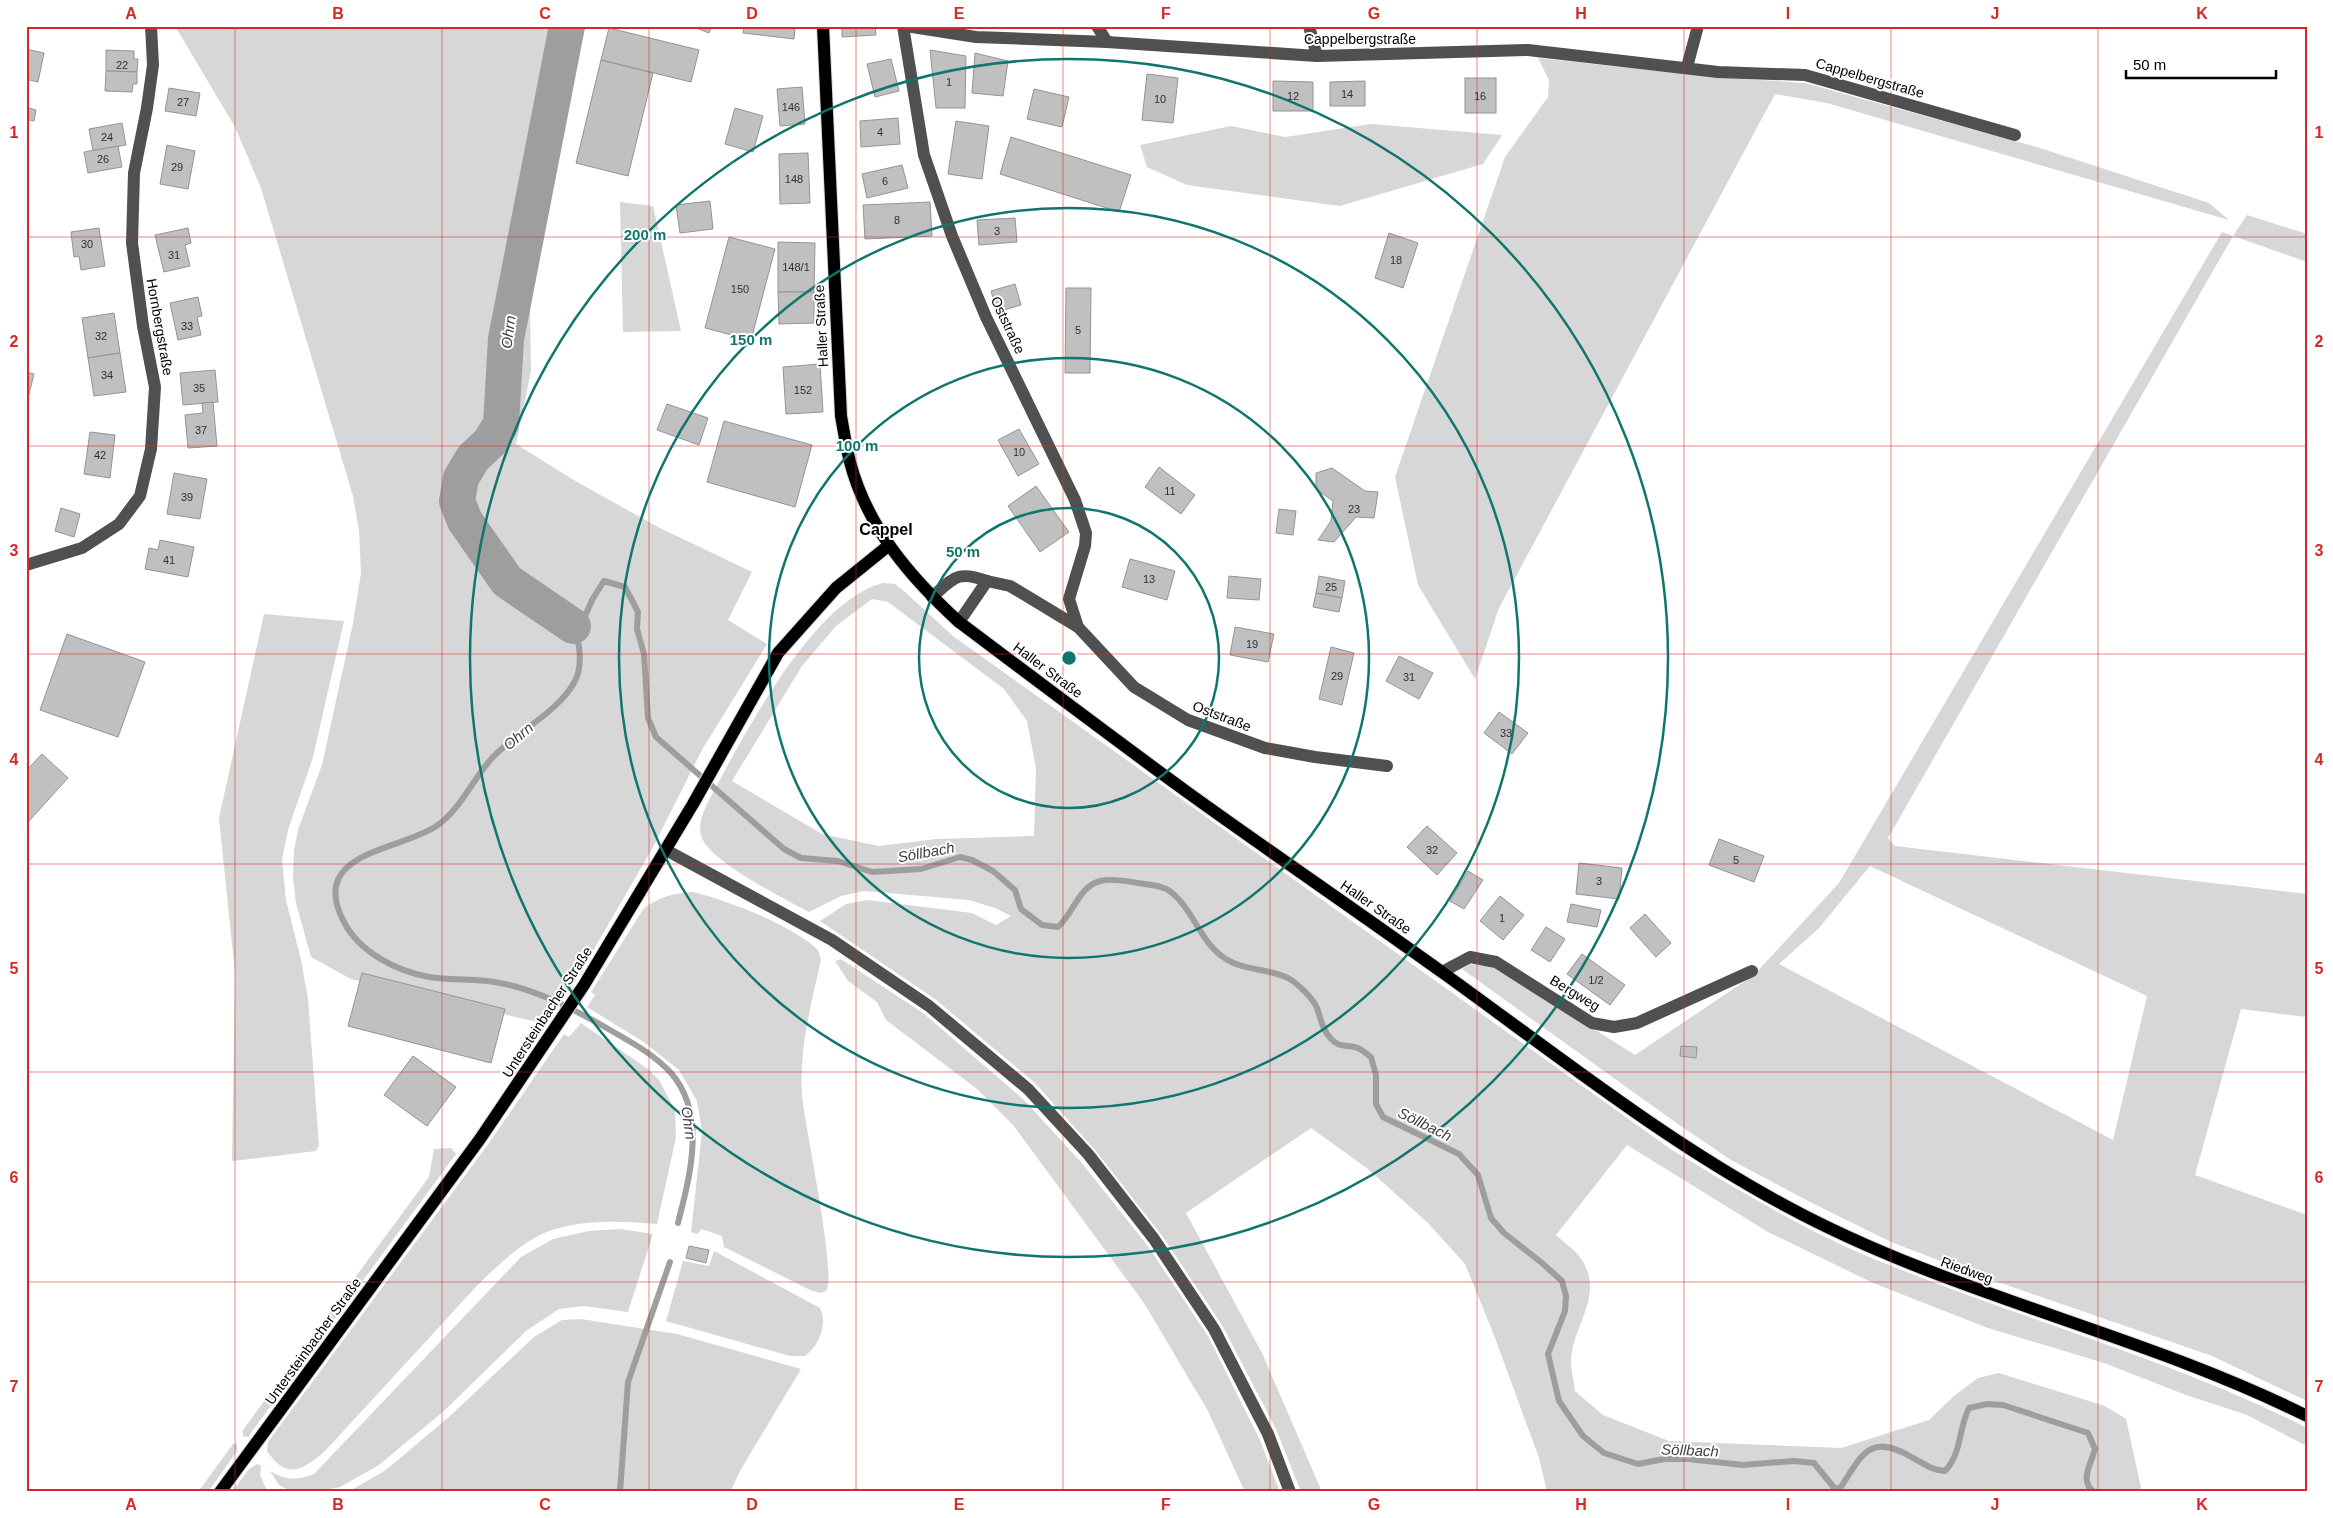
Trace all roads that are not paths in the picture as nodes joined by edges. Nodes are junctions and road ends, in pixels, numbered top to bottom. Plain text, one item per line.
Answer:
1 (151, 26) edge
2 (823, 26) edge
3 (904, 26) edge
4 (1097, 26) edge
5 (1309, 26) edge
6 (1698, 26) edge
7 (1107, 42) junction
8 (1317, 56) junction
9 (1687, 66) junction
10 (2015, 135) dead end
11 (888, 546) junction
12 (26, 565) edge
13 (987, 581) junction
14 (932, 597) junction
15 (959, 622) junction
16 (1078, 627) junction
17 (1387, 766) dead end
18 (666, 850) junction
19 (1752, 971) dead end
20 (1442, 972) junction
21 (1635, 1112) joint
22 (2307, 1416) edge
23 (220, 1492) edge
24 (1290, 1492) edge

1 - 12 street, Hornbergstraße
2 - 11 main road, Haller Straße
3 - 7 street, Cappelbergstraße
3 - 16 street, Oststraße
4 - 7 street
5 - 8 street
6 - 9 street
7 - 8 street, Cappelbergstraße
8 - 9 street, Cappelbergstraße
9 - 10 street, Cappelbergstraße
11 - 14 main road, Haller Straße
11 - 18 main road, Untersteinbacher Straße
13 - 14 street, Oststraße
13 - 15 street
13 - 16 street, Oststraße
14 - 15 main road, Haller Straße
15 - 20 main road, Haller Straße
16 - 17 street, Oststraße
18 - 23 main road, Untersteinbacher Straße
18 - 24 street
19 - 20 street, Bergweg
20 - 21 main road, Haller Straße
21 - 22 main road, Riedweg

